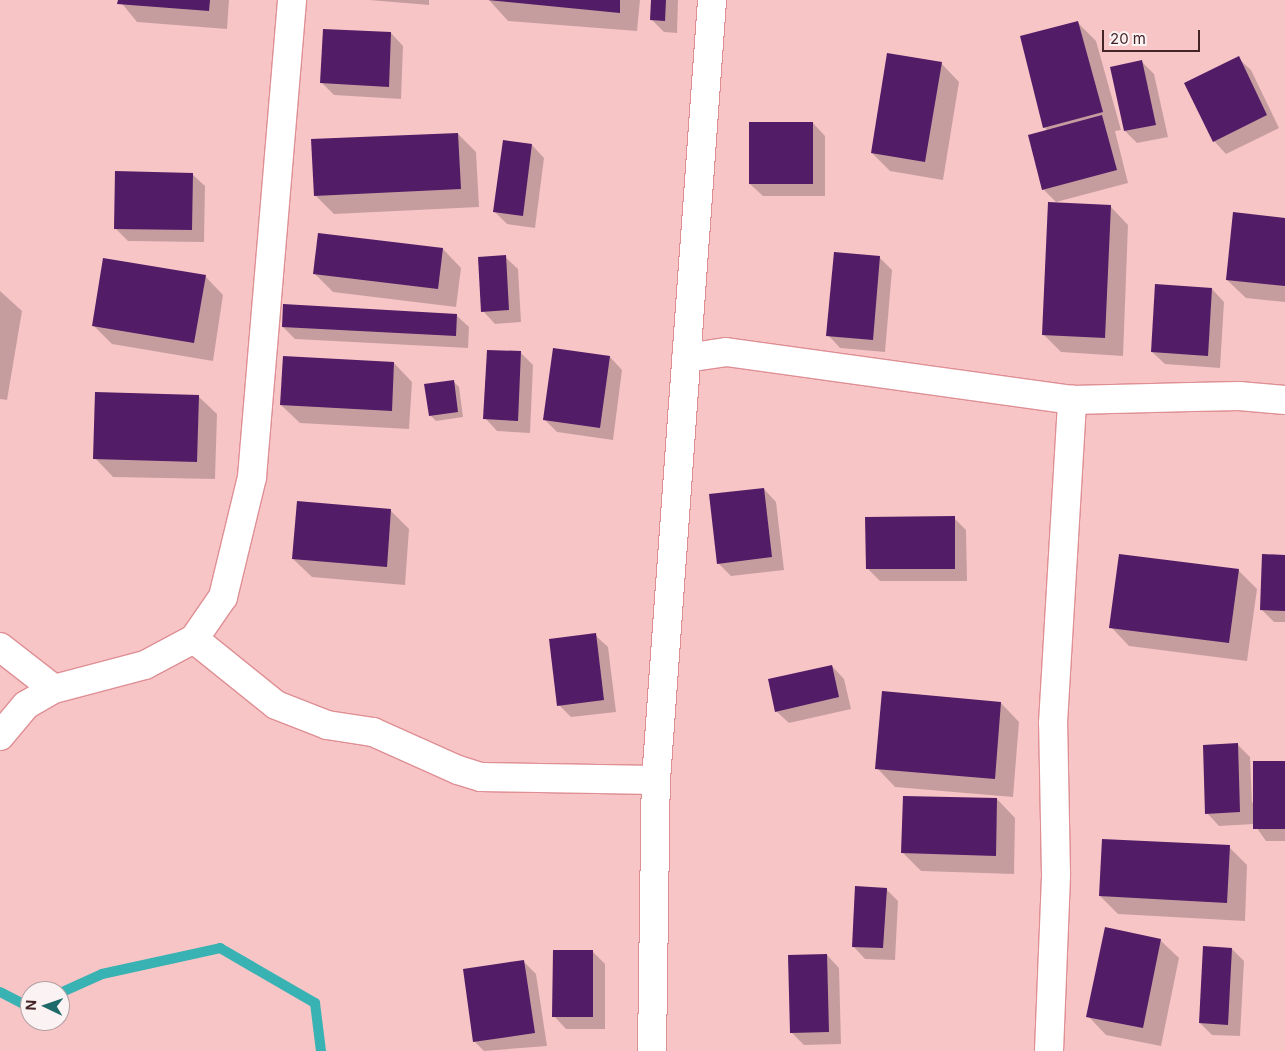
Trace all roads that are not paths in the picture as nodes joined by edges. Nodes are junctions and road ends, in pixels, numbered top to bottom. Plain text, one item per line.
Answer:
1 (292, 0) edge
2 (712, 0) edge
3 (686, 358) junction
4 (1072, 400) junction
5 (1285, 400) edge
6 (194, 639) junction
7 (0, 647) edge
8 (54, 689) junction
9 (0, 736) edge
10 (656, 780) junction
11 (652, 1051) edge
12 (1049, 1051) edge

1 - 6 street
2 - 3 street
3 - 4 street
3 - 10 street
4 - 5 street
4 - 12 street
6 - 8 street
6 - 10 street
7 - 8 street
8 - 9 street
10 - 11 street

